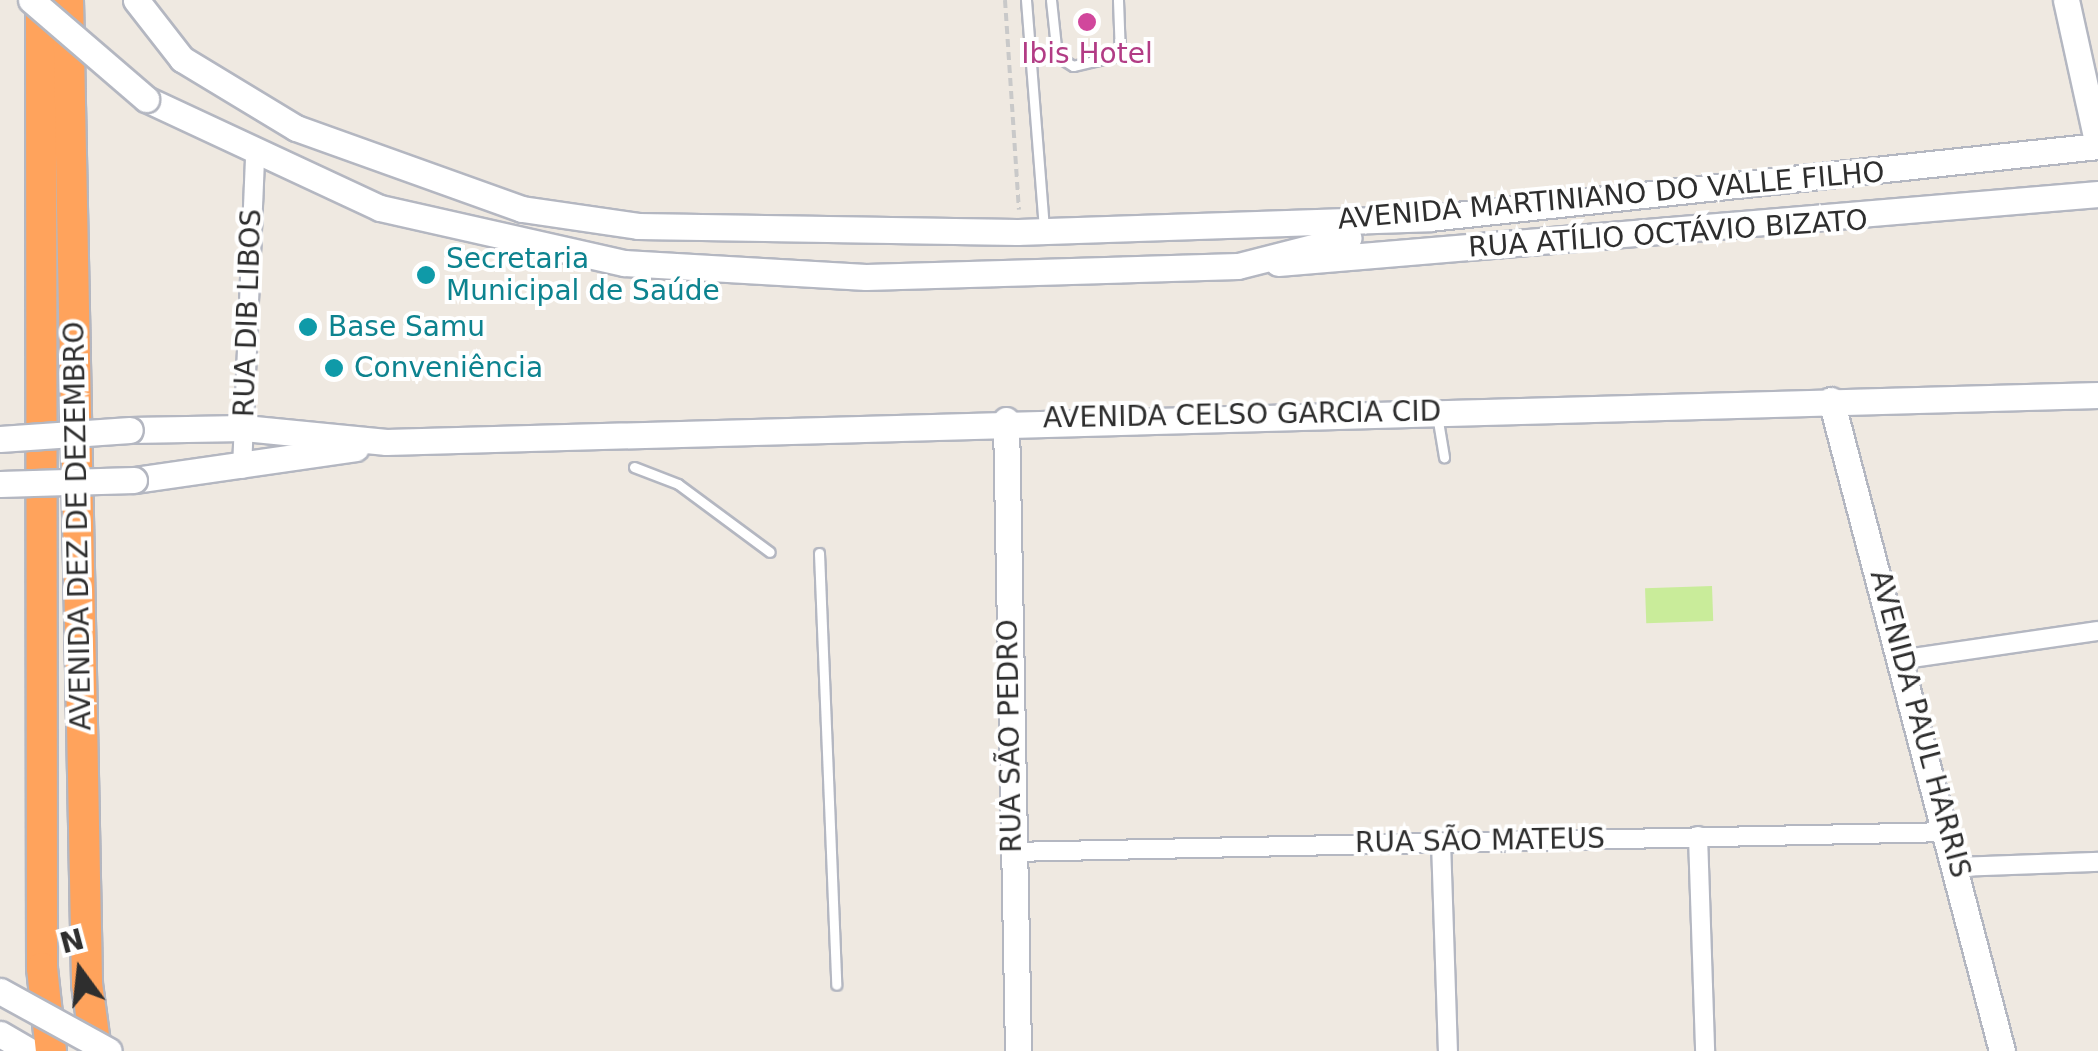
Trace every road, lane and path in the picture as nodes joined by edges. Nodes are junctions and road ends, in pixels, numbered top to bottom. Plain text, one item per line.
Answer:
1 (136, 0) edge
2 (1005, 0) edge
3 (1026, 0) edge
4 (1051, 0) edge
5 (1118, 0) edge
6 (2066, 0) edge
7 (44, 2) edge
8 (2098, 146) edge
9 (255, 156) junction
10 (2098, 194) edge
11 (1429, 218) junction
12 (1032, 232) junction
13 (1238, 266) junction
14 (2098, 396) edge
15 (1831, 400) junction
16 (1436, 410) junction
17 (1006, 420) junction
18 (244, 428) junction
19 (164, 429) junction
20 (0, 438) edge
21 (386, 442) junction
22 (1444, 457) dead end
23 (634, 467) dead end
24 (242, 469) junction
25 (145, 479) junction
26 (0, 484) edge
27 (770, 552) dead end
28 (818, 553) dead end
29 (2098, 631) edge
30 (1905, 658) junction
31 (1948, 832) junction
32 (1698, 836) junction
33 (1440, 842) junction
34 (1011, 852) junction
35 (2098, 862) edge
36 (1959, 868) junction
37 (836, 985) dead end
38 (0, 991) edge
39 (0, 1034) edge
40 (30, 1051) edge
41 (52, 1051) edge
42 (96, 1051) edge
43 (109, 1051) edge
44 (1018, 1051) edge
45 (1448, 1051) edge
46 (1705, 1051) edge
47 (2002, 1051) edge

1 - 12 street
2 - 12 path
3 - 12 lane
4 - 5 lane
6 - 8 street
7 - 9 street, bridge
7 - 41 highway, AVENIDA DEZ DE DEZEMBRO
7 - 42 highway, AVENIDA DEZ DE DEZEMBRO
8 - 11 street, AVENIDA MARTINIANO DO VALLE FILHO
9 - 13 street
9 - 18 street, RUA DIB LIBOS
10 - 13 street, RUA ATÍLIO OCTÁVIO BIZATO
11 - 12 street, AVENIDA MARTINIANO DO VALLE FILHO
11 - 13 street
14 - 15 street, AVENIDA CELSO GARCIA CID
15 - 16 street, AVENIDA CELSO GARCIA CID
15 - 30 street, AVENIDA PAUL HARRIS
16 - 17 street, AVENIDA CELSO GARCIA CID
16 - 22 lane
17 - 21 street, AVENIDA CELSO GARCIA CID
17 - 34 street, RUA SÃO PEDRO
18 - 19 street, AVENIDA CELSO GARCIA CID
18 - 21 street, AVENIDA CELSO GARCIA CID
18 - 24 street, RUA DIB LIBOS
19 - 20 street, AVENIDA CELSO GARCIA CID, bridge
19 - 25 street
21 - 24 street, AVENIDA CELSO GARCIA CID
23 - 27 lane
24 - 25 street, AVENIDA CELSO GARCIA CID
25 - 26 street, AVENIDA CELSO GARCIA CID, bridge
28 - 37 lane
29 - 30 street
30 - 31 street, AVENIDA PAUL HARRIS
31 - 32 street, RUA SÃO MATEUS
31 - 36 street, AVENIDA PAUL HARRIS
32 - 33 street, RUA SÃO MATEUS
32 - 46 street
33 - 34 street, RUA SÃO MATEUS
33 - 45 street
34 - 44 street, RUA SÃO PEDRO
35 - 36 street
36 - 47 street, AVENIDA PAUL HARRIS
38 - 43 street, bridge
39 - 40 street

